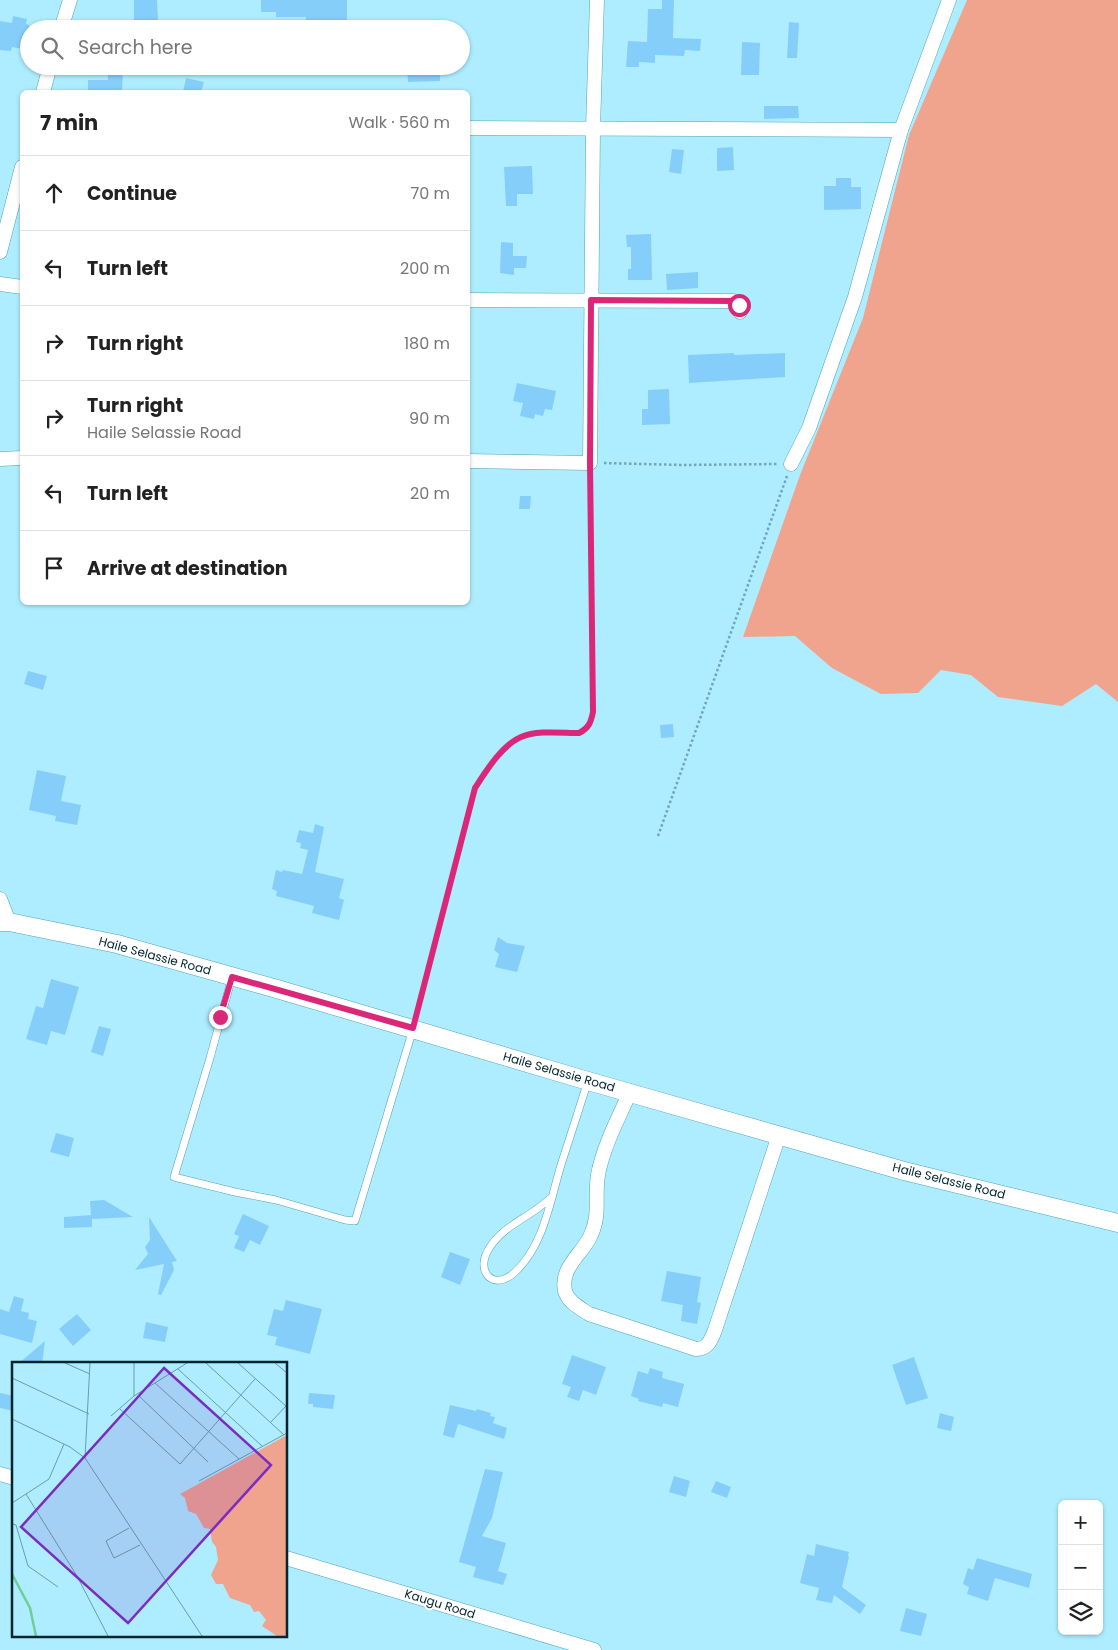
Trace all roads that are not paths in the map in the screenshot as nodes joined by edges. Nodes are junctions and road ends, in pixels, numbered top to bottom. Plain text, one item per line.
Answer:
1 (70, 0) edge
2 (597, 0) edge
3 (949, 0) edge
4 (64, 20) edge
5 (48, 75) edge
6 (44, 90) edge
7 (470, 128) edge
8 (593, 128) junction
9 (901, 130) junction
10 (20, 174) edge
11 (0, 252) edge
12 (0, 284) edge
13 (20, 287) edge
14 (470, 300) edge
15 (591, 300) junction
16 (740, 312) dead end
17 (0, 458) edge
18 (20, 458) edge
19 (470, 461) edge
20 (791, 464) road end
21 (0, 899) edge
22 (4, 922) edge
23 (232, 977) junction
24 (413, 1028) junction
25 (588, 1081) junction
26 (630, 1092) junction
27 (779, 1135) junction
28 (552, 1197) junction
29 (1118, 1223) edge
30 (288, 1559) edge
31 (594, 1650) edge

1 - 4 street
2 - 8 street
3 - 9 street
5 - 6 street
7 - 8 street
8 - 9 street
8 - 15 street
9 - 20 street
10 - 11 street
12 - 13 street
14 - 15 street
15 - 16 street
15 - 19 street
17 - 18 street
21 - 22 street
22 - 23 street, Haile Selassie Road
23 - 24 street, Haile Selassie Road
23 - 24 lane
24 - 25 street, Haile Selassie Road
25 - 26 street, Haile Selassie Road
25 - 28 lane
26 - 27 street, Haile Selassie Road
26 - 27 street
27 - 29 street, Haile Selassie Road
28 - 28 lane
30 - 31 street, Kaugu Road

